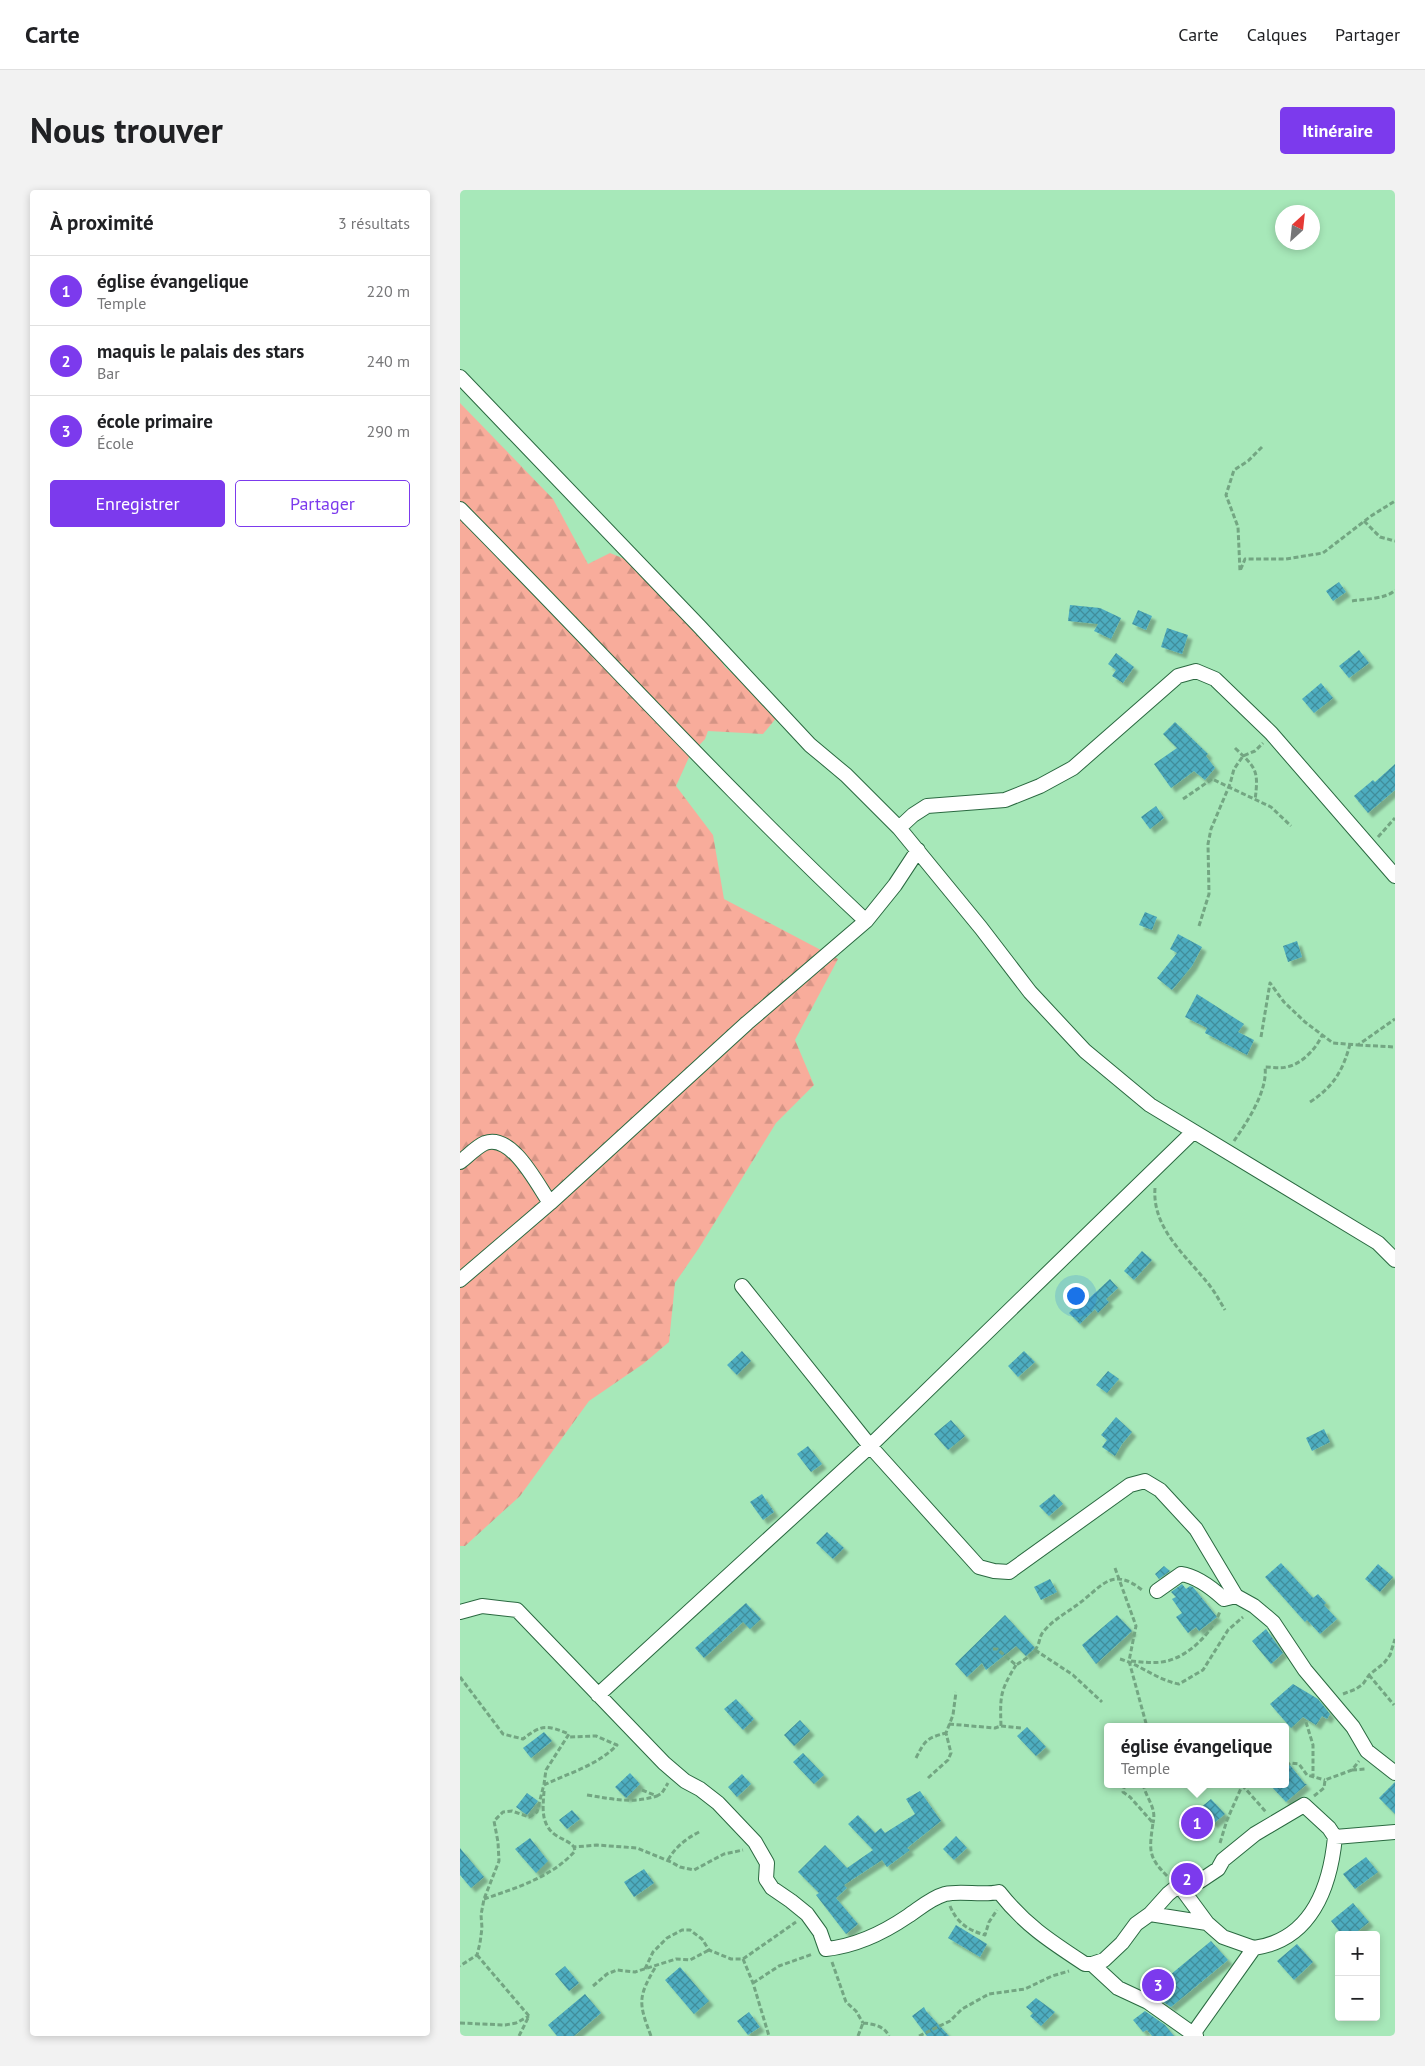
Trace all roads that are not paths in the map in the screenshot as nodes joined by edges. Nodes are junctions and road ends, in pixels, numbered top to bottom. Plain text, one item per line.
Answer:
1 (460, 376) edge
2 (460, 509) edge
3 (899, 828) junction
4 (918, 850) junction
5 (1395, 876) edge
6 (866, 921) junction
7 (1194, 1132) junction
8 (460, 1162) edge
9 (550, 1203) junction
10 (1395, 1260) edge
11 (460, 1280) edge
12 (742, 1286) dead end
13 (870, 1446) junction
14 (1157, 1591) road end
15 (1230, 1598) junction
16 (460, 1612) edge
17 (598, 1695) junction
18 (1395, 1773) edge
19 (1395, 1832) edge
20 (1335, 1837) junction
21 (1179, 1885) junction
22 (1150, 1914) junction
23 (1208, 1923) junction
24 (1254, 1948) junction
25 (1089, 1964) junction
26 (1195, 2035) edge

1 - 3 street
2 - 6 street
3 - 4 street
3 - 5 street
4 - 6 street
4 - 7 street
6 - 9 street
7 - 10 street
7 - 13 street
8 - 9 street
9 - 11 street
12 - 13 street
13 - 15 street
13 - 17 street
14 - 15 street
15 - 18 street
16 - 17 street
17 - 25 street
19 - 20 street
20 - 21 street
20 - 24 street
21 - 22 street
21 - 23 street
22 - 23 street
22 - 25 street
23 - 24 street
24 - 26 street
25 - 26 street

